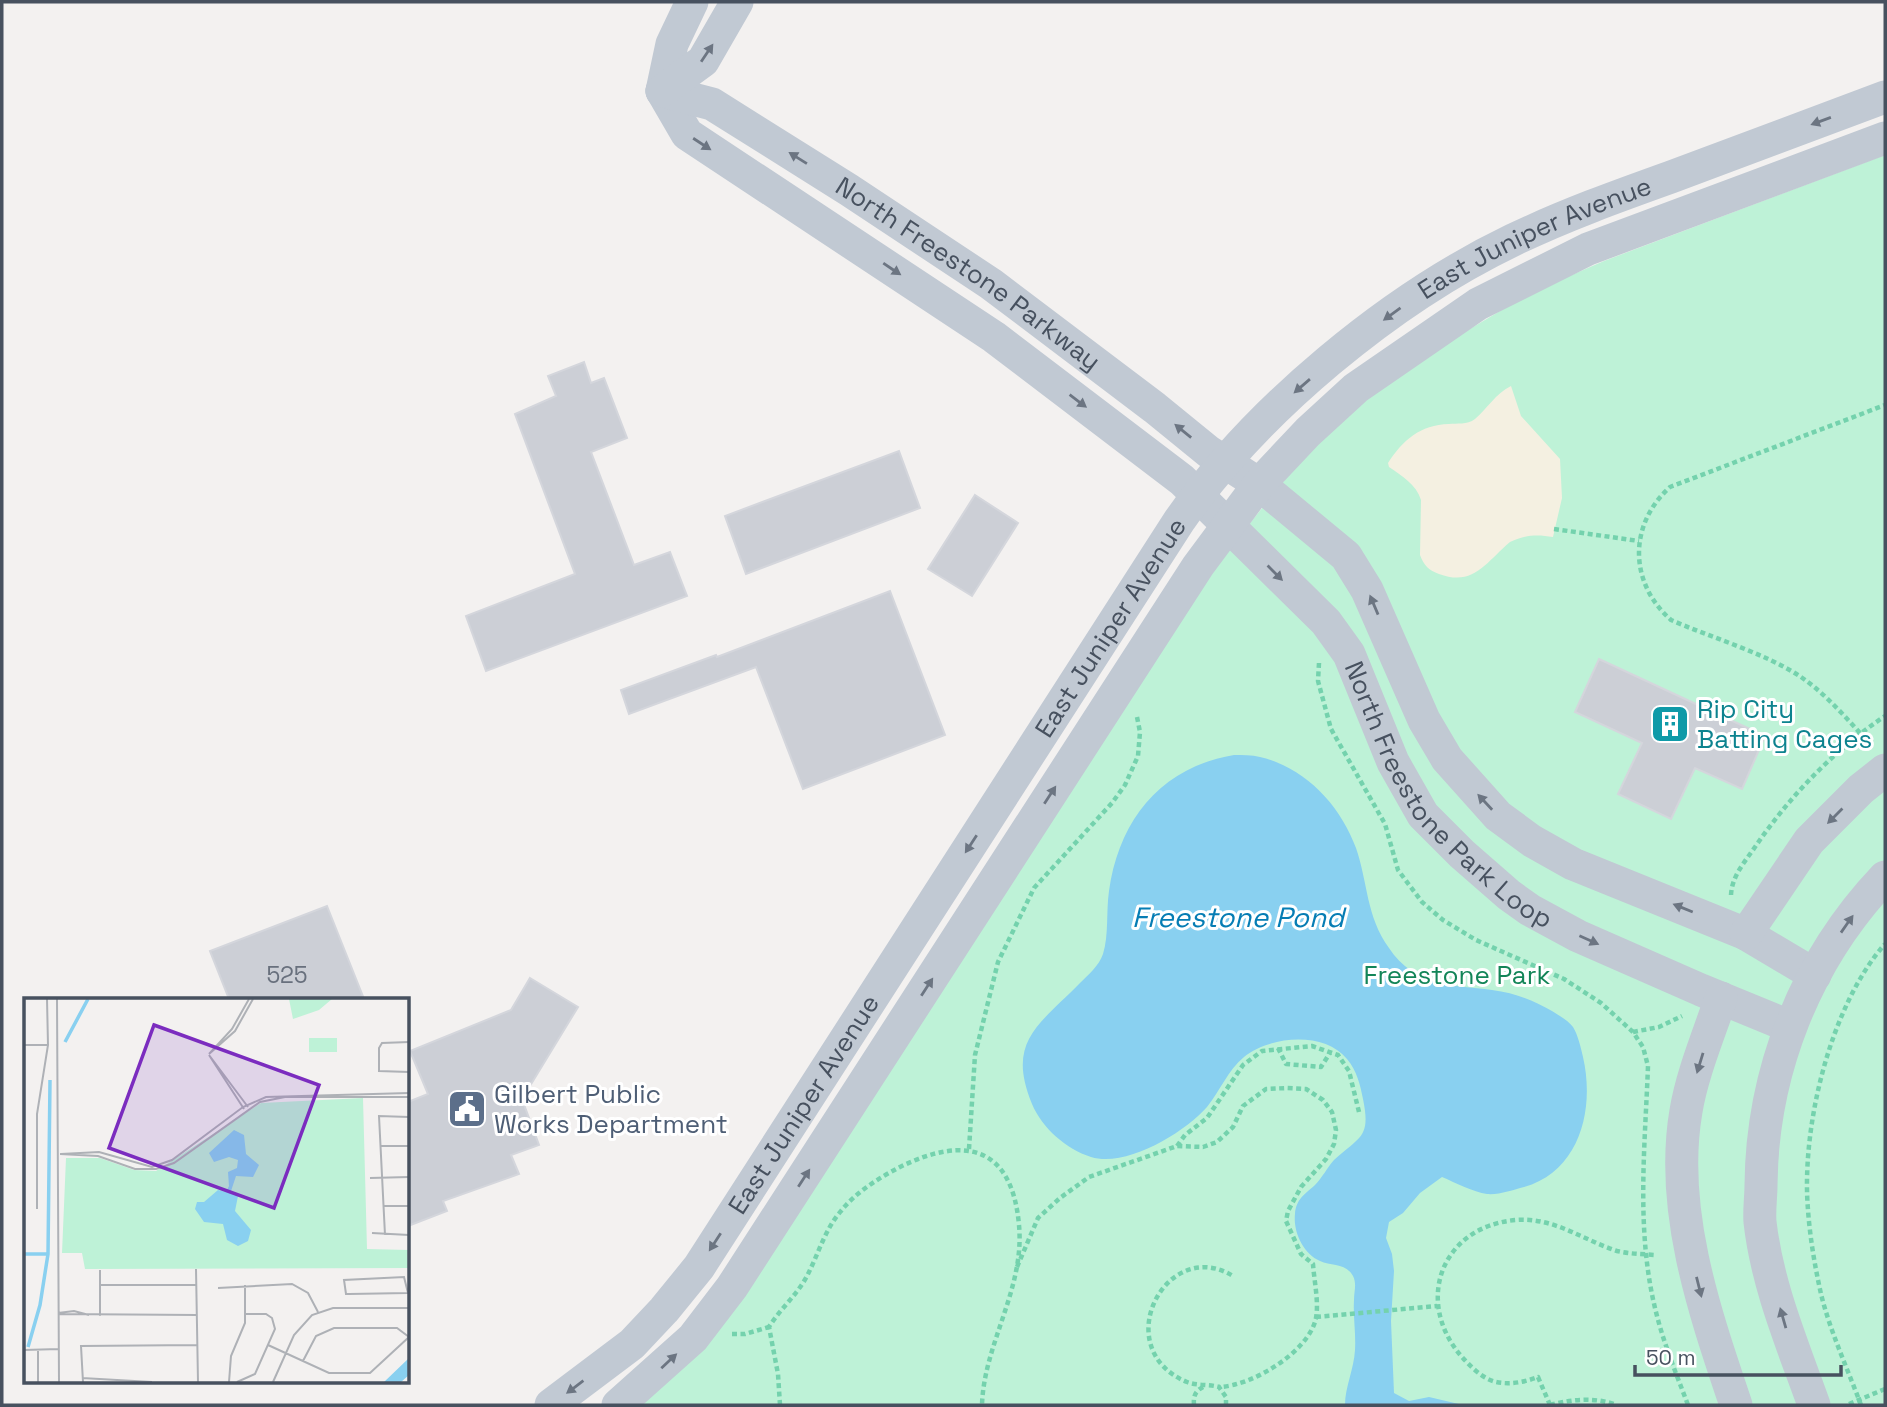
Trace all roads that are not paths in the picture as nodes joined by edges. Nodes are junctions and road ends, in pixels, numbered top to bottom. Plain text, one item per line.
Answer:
1 (692, 2) edge
2 (737, 2) edge
3 (662, 91) junction
4 (1885, 97) edge
5 (1885, 138) edge
6 (1224, 461) junction
7 (1259, 484) junction
8 (1197, 495) junction
9 (1227, 526) junction
10 (1885, 770) edge
11 (1885, 877) edge
12 (1738, 930) junction
13 (1815, 975) junction
14 (1711, 994) junction
15 (1789, 1026) junction
16 (551, 1405) edge
17 (618, 1405) edge
18 (1736, 1405) edge
19 (1814, 1405) edge

1 - 3 street
3 -> 2 street
6 -> 3 street, North Freestone Parkway
3 -> 8 street, North Freestone Parkway
4 -> 6 street, East Juniper Avenue
5 - 7 street, East Juniper Avenue
6 - 7 street, North Freestone Parkway
6 - 8 street, East Juniper Avenue
7 - 9 street, East Juniper Avenue
12 -> 7 street, North Freestone Park Loop
8 - 9 street, North Freestone Parkway
8 -> 16 street, East Juniper Avenue
9 -> 14 street, North Freestone Park Loop
17 -> 9 street, East Juniper Avenue
10 -> 12 street
13 -> 11 street
12 - 13 street, North Freestone Park Loop
13 - 15 street
14 - 15 street, North Freestone Park Loop
14 -> 18 street
19 -> 15 street

